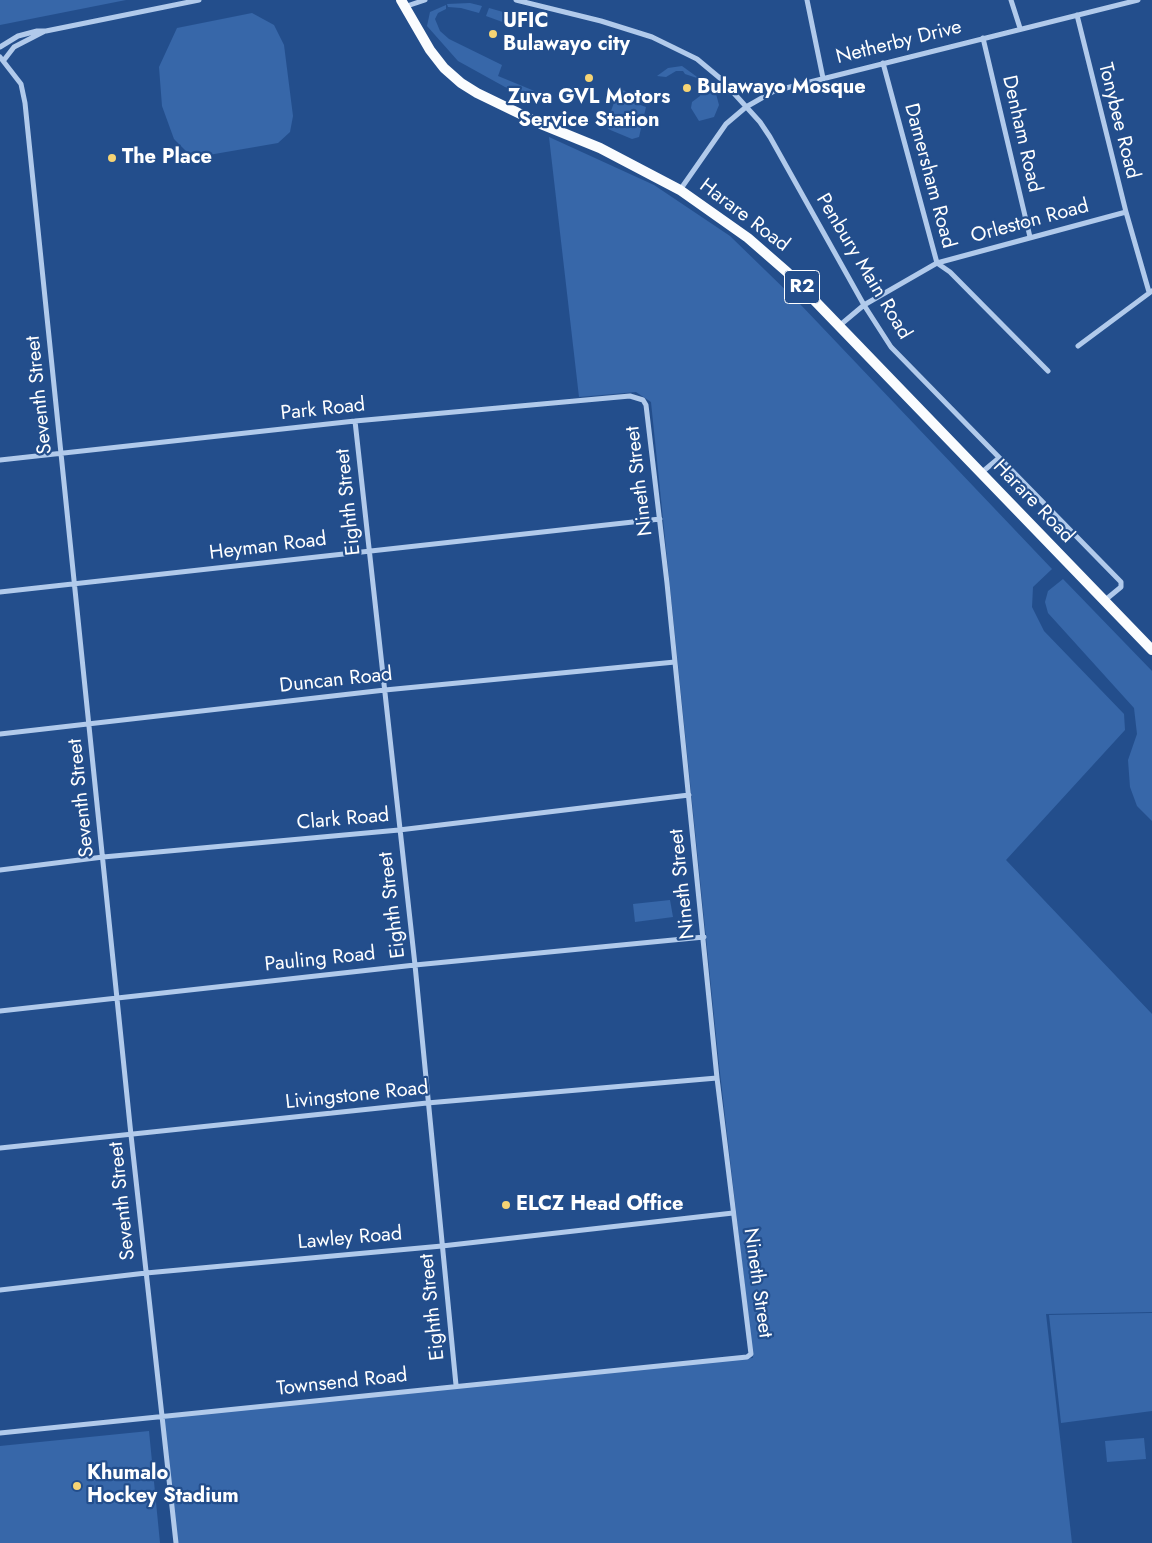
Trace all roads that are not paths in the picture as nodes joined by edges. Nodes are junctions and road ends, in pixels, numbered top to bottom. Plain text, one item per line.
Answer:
1 (199, 0) edge
2 (425, 0) edge
3 (516, 0) edge
4 (807, 0) edge
5 (1011, 0) edge
6 (1138, 0) edge
7 (1121, 2) edge
8 (403, 4) edge
9 (1076, 14) junction
10 (1020, 28) junction
11 (46, 31) junction
12 (983, 38) junction
13 (0, 47) edge
14 (2, 58) edge
15 (884, 63) junction
16 (823, 78) junction
17 (746, 107) junction
18 (680, 190) junction
19 (1126, 212) junction
20 (1030, 237) junction
21 (937, 263) junction
22 (1151, 291) edge
23 (864, 305) junction
24 (839, 326) junction
25 (1078, 346) dead end
26 (1048, 371) dead end
27 (646, 405) joint
28 (355, 421) junction
29 (61, 453) junction
30 (999, 458) junction
31 (0, 460) edge
32 (981, 474) junction
33 (660, 519) junction
34 (369, 550) junction
35 (74, 585) junction
36 (0, 592) edge
37 (1104, 601) junction
38 (1152, 650) edge
39 (675, 662) junction
40 (385, 690) junction
41 (89, 724) junction
42 (0, 734) edge
43 (689, 795) junction
44 (399, 830) junction
45 (103, 857) junction
46 (0, 870) edge
47 (704, 937) junction
48 (415, 965) junction
49 (117, 997) junction
50 (0, 1011) edge
51 (717, 1078) junction
52 (427, 1103) junction
53 (131, 1135) junction
54 (0, 1148) edge
55 (733, 1213) junction
56 (442, 1246) junction
57 (146, 1273) junction
58 (0, 1290) edge
59 (747, 1357) joint
60 (456, 1385) junction
61 (162, 1417) junction
62 (0, 1433) edge
63 (176, 1543) edge

1 - 11 street
2 - 8 street
3 - 17 street, Penbury Main Road
4 - 16 street
5 - 10 street
6 - 7 street, Netherby Drive
7 - 9 street, Netherby Drive
8 - 18 highway, Harare Road / R2
9 - 10 street, Netherby Drive
9 - 19 street, Tonybee Road
10 - 12 street, Netherby Drive
11 - 13 street
11 - 14 street
12 - 15 street, Netherby Drive
12 - 20 street, Denham Road
14 - 29 street, Seventh Street
15 - 16 street, Netherby Drive
15 - 21 street, Damersham Road
16 - 17 street, Netherby Drive
17 - 18 street, Netherby Drive
17 - 23 street, Penbury Main Road
18 - 24 highway, Harare Road / R2
19 - 20 street, Orleston Road
19 - 22 street, Tonybee Road
20 - 21 street, Orleston Road
21 - 23 street, Orleston Road
21 - 26 street, Damersham Road
22 - 25 street
23 - 24 street, Orleston Road
23 - 30 street, Penbury Main Road
24 - 32 highway, Harare Road / R2
27 - 28 street, Park Road
27 - 33 street, Nineth Street
28 - 29 street, Park Road
28 - 34 street, Eighth Street
29 - 31 street, Park Road
29 - 35 street, Seventh Street
30 - 32 street
30 - 37 street, Penbury Main Road
32 - 37 highway, Harare Road / R2
33 - 34 street, Heyman Road
33 - 39 street, Nineth Street
34 - 35 street, Heyman Road
34 - 40 street, Eighth Street
35 - 36 street, Heyman Road
35 - 41 street, Seventh Street
37 - 38 highway, Harare Road / R2
39 - 40 street, Duncan Road
39 - 43 street, Nineth Street
40 - 41 street, Duncan Road
40 - 44 street, Eighth Street
41 - 42 street, Duncan Road
41 - 45 street, Seventh Street
43 - 44 street, Clark Road
43 - 47 street, Nineth Street
44 - 45 street, Clark Road
44 - 48 street, Eighth Street
45 - 46 street, Clark Road
45 - 49 street, Seventh Street
47 - 48 street, Pauling Road
47 - 51 street, Nineth Street
48 - 49 street, Pauling Road
48 - 52 street, Eighth Street
49 - 50 street, Pauling Road
49 - 53 street, Seventh Street
51 - 52 street, Livingstone Road
51 - 55 street, Nineth Street
52 - 53 street, Livingstone Road
52 - 56 street, Eighth Street
53 - 54 street, Livingstone Road
53 - 57 street, Seventh Street
55 - 56 street, Lawley Road
55 - 59 street, Nineth Street
56 - 57 street, Lawley Road
56 - 60 street, Eighth Street
57 - 58 street, Lawley Road
57 - 61 street, Seventh Street
59 - 60 street, Townsend Road
60 - 61 street, Townsend Road
61 - 62 street, Townsend Road
61 - 63 street, Seventh Street

